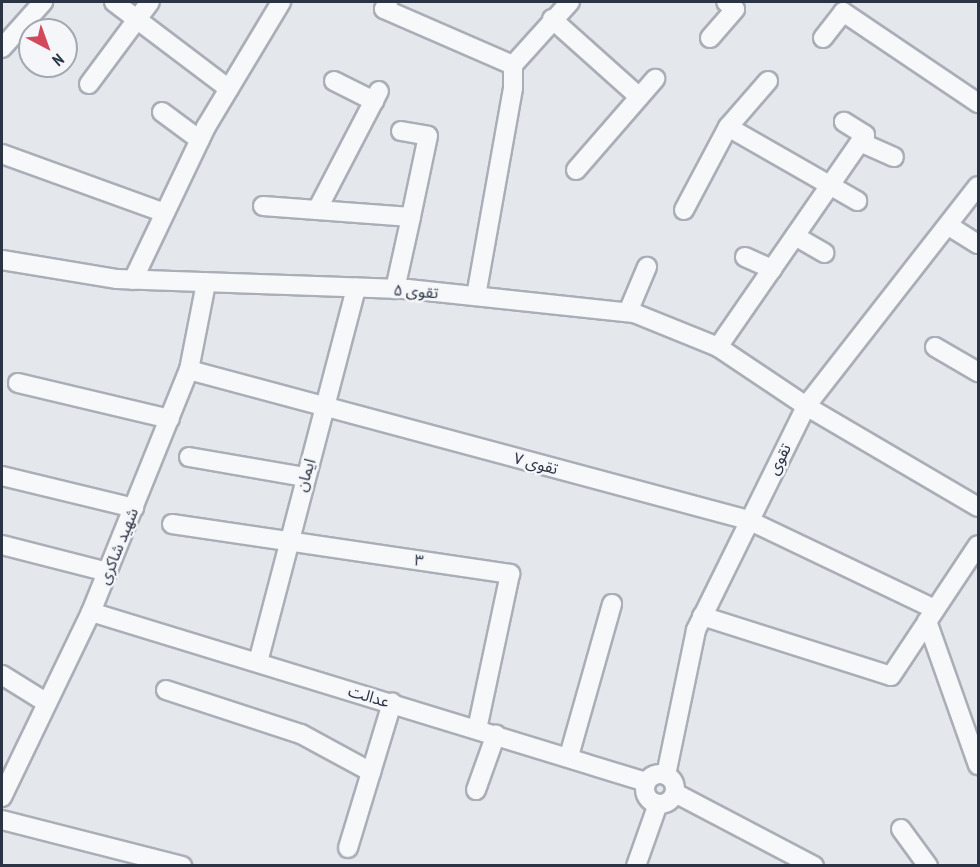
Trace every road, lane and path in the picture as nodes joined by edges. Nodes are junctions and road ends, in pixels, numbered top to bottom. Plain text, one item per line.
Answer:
1 (43, 2) edge
2 (114, 2) edge
3 (150, 2) edge
4 (280, 2) edge
5 (388, 2) edge
6 (570, 2) edge
7 (726, 2) edge
8 (552, 19) junction
9 (138, 20) junction
10 (710, 38) dead end
11 (823, 38) dead end
12 (2, 49) edge
13 (513, 65) junction
14 (655, 79) dead end
15 (334, 81) dead end
16 (768, 81) dead end
17 (89, 84) dead end
18 (229, 89) junction
19 (637, 95) junction
20 (978, 103) edge
21 (162, 112) dead end
22 (844, 122) dead end
23 (728, 127) junction
24 (401, 131) dead end
25 (862, 139) junction
26 (200, 140) junction
27 (2, 154) edge
28 (894, 157) dead end
29 (576, 170) dead end
30 (830, 185) junction
31 (978, 186) edge
32 (857, 201) dead end
33 (263, 206) dead end
34 (317, 210) junction
35 (684, 210) dead end
36 (165, 213) junction
37 (411, 217) junction
38 (950, 226) junction
39 (795, 236) junction
40 (978, 244) edge
41 (825, 253) dead end
42 (745, 257) dead end
43 (2, 260) edge
44 (646, 267) dead end
45 (772, 269) junction
46 (133, 280) junction
47 (206, 283) junction
48 (356, 288) junction
49 (395, 289) junction
50 (477, 296) junction
51 (628, 312) junction
52 (718, 347) junction
53 (935, 347) dead end
54 (189, 370) junction
55 (978, 372) edge
56 (18, 383) dead end
57 (324, 406) junction
58 (806, 406) junction
59 (170, 419) junction
60 (189, 457) dead end
61 (2, 476) edge
62 (305, 477) junction
63 (978, 507) edge
64 (134, 508) junction
65 (748, 520) junction
66 (172, 524) dead end
67 (287, 541) junction
68 (2, 545) edge
69 (978, 545) edge
70 (108, 572) junction
71 (612, 604) dead end
72 (92, 612) junction
73 (931, 615) junction
74 (702, 616) junction
75 (258, 663) junction
76 (2, 675) edge
77 (166, 690) dead end
78 (47, 703) junction
79 (392, 703) junction
80 (970, 720) edge
81 (477, 729) junction
82 (496, 734) junction
83 (569, 756) junction
84 (978, 765) edge
85 (371, 772) junction
86 (666, 775) junction
87 (646, 782) junction
88 (476, 790) dead end
89 (675, 793) junction
90 (2, 797) edge
91 (658, 804) junction
92 (2, 820) edge
93 (901, 829) dead end
94 (348, 848) dead end
95 (182, 866) edge
96 (636, 866) edge
97 (814, 866) edge
98 (928, 866) edge

1 - 12 street
2 - 9 street
3 - 9 street
4 - 18 street
5 - 13 street
6 - 8 street
7 - 10 street
8 - 13 street
8 - 19 street
9 - 17 street
9 - 18 street
11 - 20 street
13 - 50 street
14 - 19 street
15 - 34 street
16 - 23 street
18 - 26 street
19 - 29 street
21 - 26 street
22 - 25 street
23 - 30 street
23 - 35 street
24 - 37 street
25 - 28 street
25 - 30 street
26 - 36 street
27 - 36 street
30 - 32 street
30 - 39 street
31 - 38 street, تقوی
33 - 34 street
34 - 37 street
36 - 46 street
37 - 49 street
38 - 40 street
38 - 58 street, تقوی
39 - 41 street
39 - 45 street
42 - 45 street
43 - 46 street, تقوی ۵
44 - 51 street
45 - 52 street
46 - 47 street, تقوی ۵
47 - 48 street, تقوی ۵
47 - 54 street, شهید شاکری
48 - 49 street, تقوی ۵
48 - 57 street, ایمان
49 - 50 street, تقوی ۵
50 - 51 street, تقوی ۵
51 - 52 street, تقوی ۵
52 - 58 street, تقوی ۵
53 - 55 street
54 - 57 street, تقوی ۷
54 - 59 street, شهید شاکری
56 - 59 street
57 - 62 street, ایمان
57 - 65 street, تقوی ۷
58 - 63 street, تقوی ۵
58 - 65 street, تقوی
59 - 64 street, شهید شاکری
60 - 62 street
61 - 64 street
62 - 67 street, ایمان
64 - 70 street, شهید شاکری
65 - 73 street, تقوی ۷
65 - 74 street, تقوی
66 - 67 street, ۳
67 - 75 street, ایمان
67 - 81 street, ۳
68 - 70 street
69 - 73 street
70 - 72 street, شهید شاکری
71 - 83 street
72 - 75 street, عدالت
72 - 78 street, شهید شاکری
73 - 74 street
73 - 80 street
74 - 86 street, تقوی
75 - 79 street, عدالت
76 - 78 street
77 - 85 street
78 - 90 street, شهید شاکری
79 - 81 street, عدالت
79 - 85 street
80 - 84 street
81 - 82 street, عدالت
82 - 83 street, عدالت
82 - 88 street
83 - 87 street, عدالت
85 - 94 street
86 - 87 street
86 - 89 street
87 - 91 street
89 - 91 street
89 - 97 street
91 - 96 street
92 - 95 street
93 - 98 street

